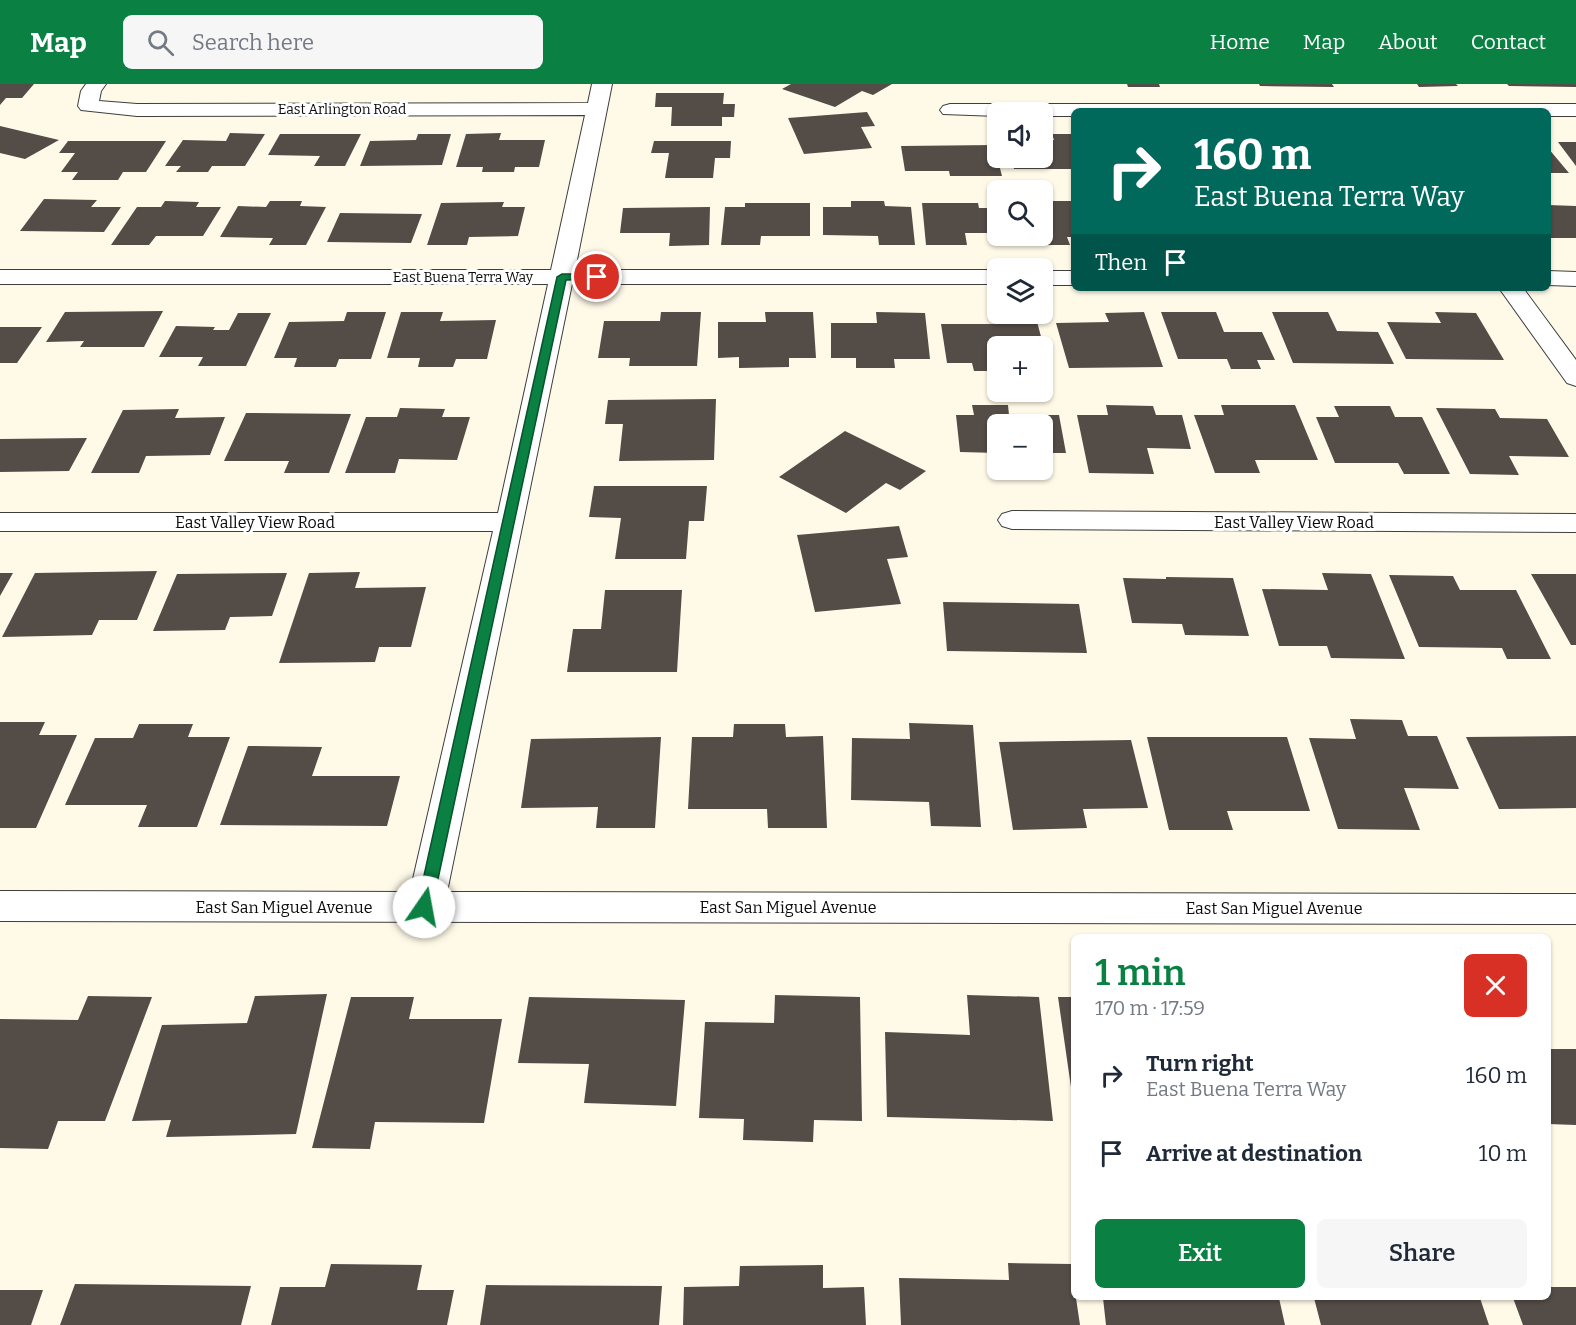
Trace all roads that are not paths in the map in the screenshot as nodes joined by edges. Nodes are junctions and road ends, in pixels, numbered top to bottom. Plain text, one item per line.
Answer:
1 (96, 84) edge
2 (1377, 91) dead end
3 (599, 97) edge
4 (1388, 108) edge
5 (950, 110) dead end
6 (1071, 110) edge
7 (1551, 110) edge
8 (1576, 110) edge
9 (0, 277) edge
10 (562, 277) junction
11 (987, 278) edge
12 (1053, 278) edge
13 (1071, 278) edge
14 (1551, 279) edge
15 (1576, 279) edge
16 (1512, 291) edge
17 (1576, 378) edge
18 (1012, 520) dead end
19 (0, 522) edge
20 (510, 522) junction
21 (1576, 523) edge
22 (0, 906) edge
23 (424, 907) junction
24 (1576, 909) edge

1 - 3 street, East Arlington Road
2 - 4 street
3 - 10 street
5 - 6 street
7 - 8 street
9 - 10 street, East Buena Terra Way
10 - 11 street, East Buena Terra Way
10 - 20 street
12 - 13 street
14 - 15 street
16 - 17 street
18 - 21 street, East Valley View Road
19 - 20 street, East Valley View Road
20 - 23 street
22 - 23 street, East San Miguel Avenue
23 - 24 street, East San Miguel Avenue

